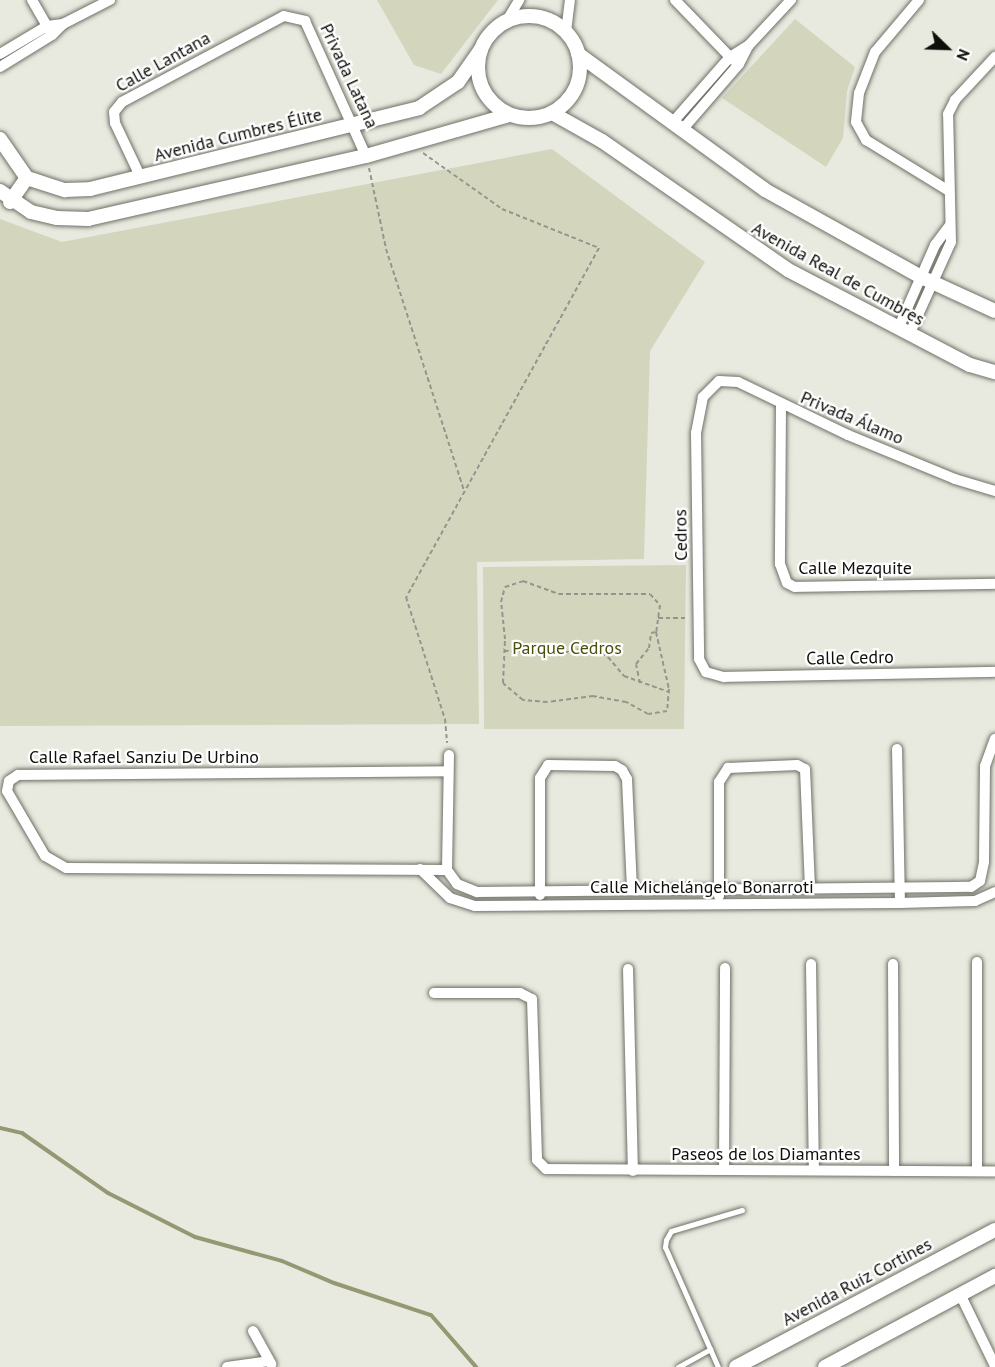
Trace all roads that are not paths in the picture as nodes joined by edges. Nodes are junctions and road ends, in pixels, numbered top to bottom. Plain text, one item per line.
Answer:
1 (32, 0) edge
2 (110, 0) edge
3 (519, 0) edge
4 (570, 0) edge
5 (675, 0) edge
6 (791, 0) edge
7 (919, 0) edge
8 (295, 16) joint
9 (506, 22) junction
10 (50, 30) junction
11 (566, 32) junction
12 (481, 49) junction
13 (0, 54) edge
14 (578, 54) junction
15 (995, 57) edge
16 (734, 61) junction
17 (0, 67) edge
18 (552, 113) junction
19 (510, 115) junction
20 (356, 125) junction
21 (677, 126) junction
22 (0, 139) edge
23 (366, 156) junction
24 (27, 178) junction
25 (141, 178) junction
26 (0, 191) edge
27 (949, 191) junction
28 (10, 202) junction
29 (927, 280) junction
30 (995, 311) edge
31 (904, 332) junction
32 (995, 372) edge
33 (703, 397) joint
34 (781, 405) junction
35 (995, 491) edge
36 (995, 584) edge
37 (706, 672) joint
38 (995, 672) edge
39 (995, 740) edge
40 (897, 749) dead end
41 (449, 755) road end
42 (448, 771) junction
43 (420, 869) junction
44 (447, 870) junction
45 (980, 881) junction
46 (810, 886) junction
47 (899, 887) junction
48 (540, 889) junction
49 (719, 889) junction
50 (632, 890) junction
51 (995, 892) edge
52 (720, 902) junction
53 (900, 903) junction
54 (540, 904) junction
55 (977, 962) dead end
56 (811, 964) dead end
57 (893, 964) dead end
58 (725, 968) dead end
59 (628, 969) dead end
60 (434, 993) dead end
61 (724, 1170) junction
62 (814, 1170) junction
63 (977, 1170) junction
64 (994, 1170) edge
65 (633, 1171) junction
66 (894, 1171) junction
67 (742, 1210) dead end
68 (995, 1230) edge
69 (995, 1276) edge
70 (961, 1296) junction
71 (253, 1331) dead end
72 (710, 1349) junction
73 (270, 1364) edge
74 (995, 1366) edge
75 (227, 1367) edge
76 (678, 1367) edge
77 (718, 1367) edge
78 (736, 1367) edge
79 (825, 1367) edge

1 - 10 street
2 - 10 street
3 - 9 street
4 - 11 street
5 - 16 street
6 - 16 street
7 - 27 street
8 - 20 street, Privada Latana
8 - 25 street, Calle Lantana
9 - 11 street
9 - 12 street
10 - 13 street
10 - 17 street
11 - 14 street
12 - 19 street
12 - 20 street, Avenida Cumbres Élite
14 - 18 street
14 - 21 street, Avenida Real de Cumbres
15 - 27 street
16 - 21 street
18 - 19 street
18 - 31 street, Avenida Real de Cumbres
19 - 23 street
20 - 23 street, Privada Latana
20 - 25 street, Avenida Cumbres Élite
21 - 29 street, Avenida Real de Cumbres
22 - 24 street
23 - 28 street
24 - 25 street, Avenida Cumbres Élite
24 - 28 street
26 - 28 street
27 - 29 street
29 - 30 street, Avenida Real de Cumbres
29 - 31 street
31 - 32 street, Avenida Real de Cumbres
33 - 34 street, Privada Álamo
33 - 37 street, Cedros
34 - 35 street, Privada Álamo
34 - 36 street, Calle Mezquite
37 - 38 street, Calle Cedro
39 - 45 street
40 - 47 street
41 - 42 street
42 - 43 street, Calle Rafael Sanziu De Urbino
42 - 44 street
43 - 44 street, Calle Rafael Sanziu De Urbino
43 - 54 street, Calle Michelángelo Bonarroti
44 - 48 street, Calle Michelángelo Bonarroti
45 - 47 street, Calle Michelángelo Bonarroti
45 - 51 street
46 - 47 street, Calle Michelángelo Bonarroti
46 - 49 street, Calle Michelángelo Bonarroti
46 - 49 street
47 - 53 street
48 - 50 street, Calle Michelángelo Bonarroti
48 - 50 street
48 - 54 street
49 - 50 street, Calle Michelángelo Bonarroti
49 - 52 street
51 - 53 street, Calle Michelángelo Bonarroti
52 - 53 street, Calle Michelángelo Bonarroti
52 - 54 street, Calle Michelángelo Bonarroti
55 - 63 street
56 - 62 street
57 - 66 street
58 - 61 street
59 - 65 street
60 - 65 street, Paseos de los Diamantes
61 - 62 street, Paseos de los Diamantes
61 - 65 street, Paseos de los Diamantes
62 - 66 street, Paseos de los Diamantes
63 - 64 street, Paseos de los Diamantes
63 - 66 street, Paseos de los Diamantes
67 - 72 lane
68 - 78 street, Avenida Ruíz Cortines
69 - 70 street
70 - 74 street
70 - 79 street
71 - 73 street
72 - 76 lane
72 - 77 lane
73 - 75 street

